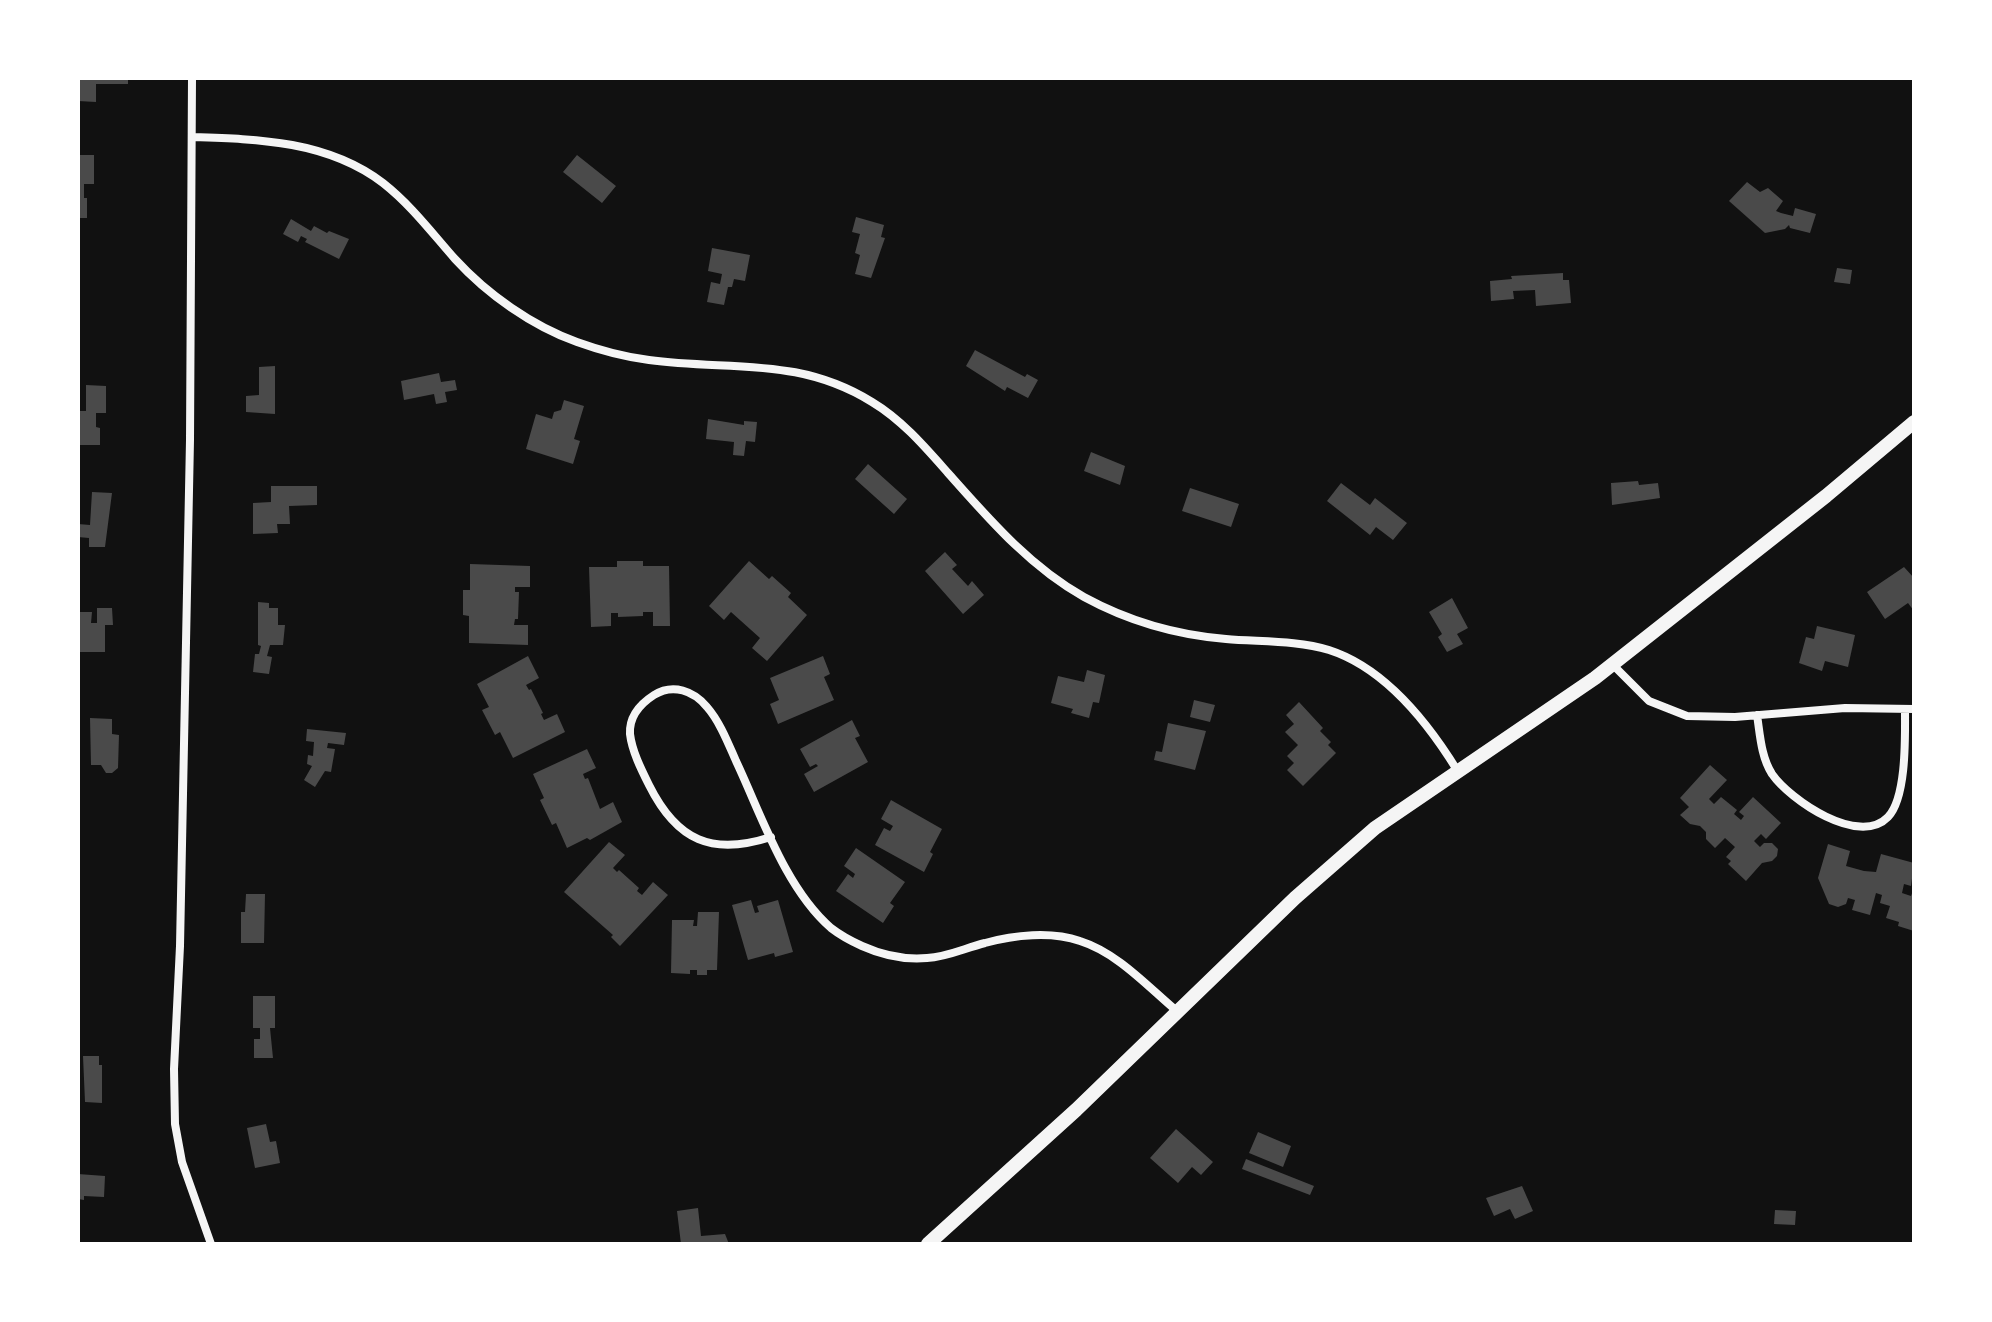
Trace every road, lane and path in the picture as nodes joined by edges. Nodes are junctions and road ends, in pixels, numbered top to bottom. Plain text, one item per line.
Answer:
1 (192, 78) edge
2 (192, 137) junction
3 (1914, 422) edge
4 (1612, 664) junction
5 (1910, 709) edge
6 (1757, 715) junction
7 (1457, 770) junction
8 (771, 837) junction
9 (1178, 1012) junction
10 (211, 1244) edge
11 (928, 1244) edge

1 - 2 street
2 - 7 street
2 - 10 street
3 - 4 main road
4 - 6 street
4 - 7 main road
5 - 6 street
5 - 6 street
7 - 9 main road
8 - 8 street
8 - 9 street
9 - 11 main road

